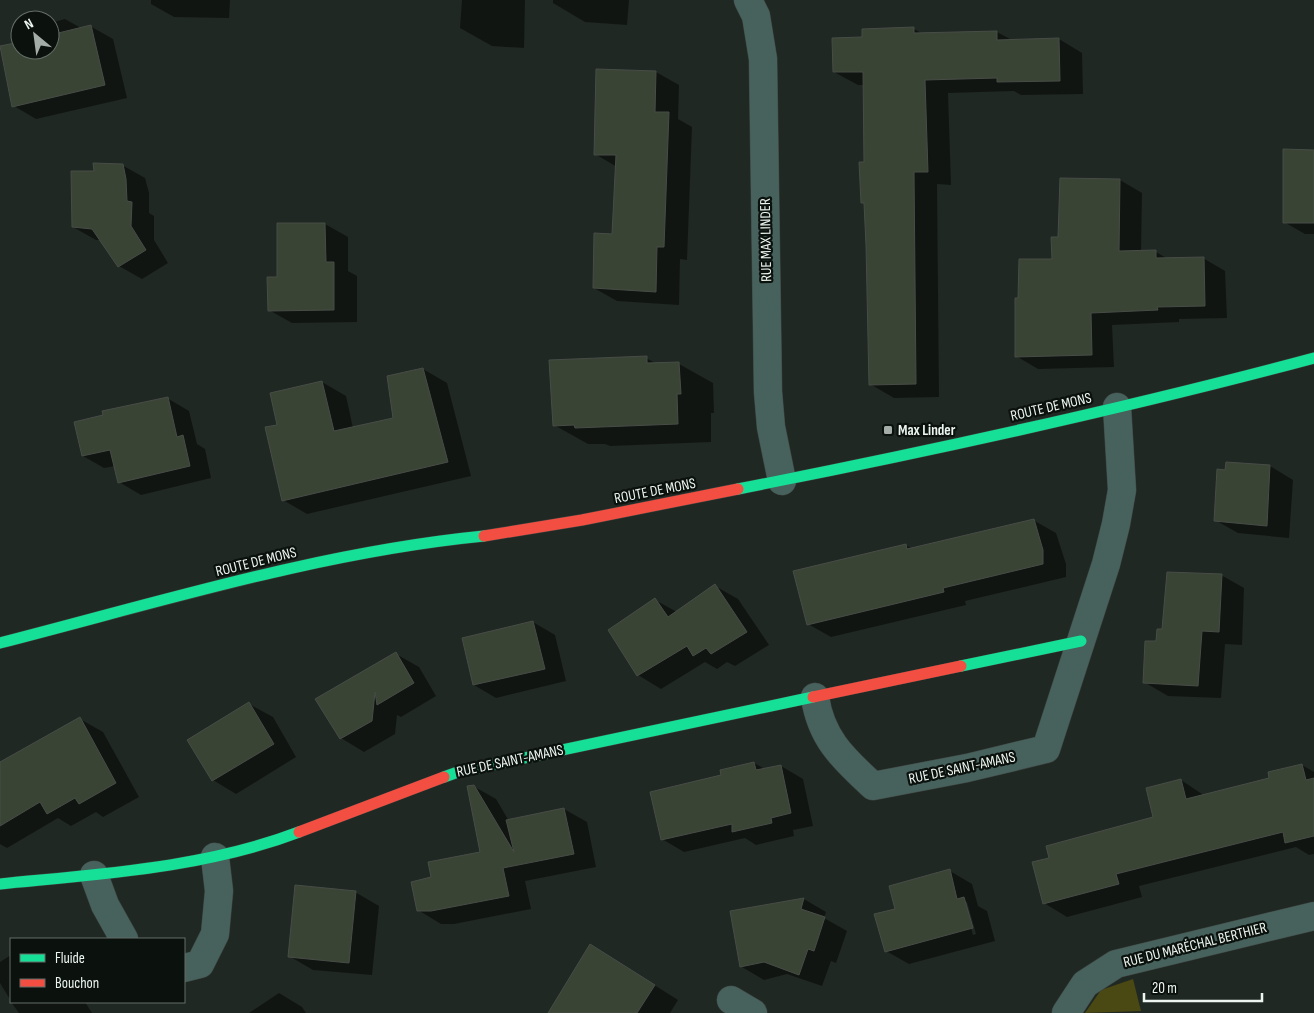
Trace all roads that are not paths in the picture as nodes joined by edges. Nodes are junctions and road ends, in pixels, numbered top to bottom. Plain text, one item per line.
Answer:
1 (748, 0) edge
2 (1314, 358) edge
3 (1117, 407) junction
4 (782, 481) junction
5 (1080, 641) junction
6 (0, 643) edge
7 (815, 697) junction
8 (215, 856) junction
9 (94, 875) junction
10 (0, 884) edge
11 (1314, 916) edge
12 (123, 938) edge
13 (185, 968) edge
14 (1066, 1013) edge

1 - 4 street, RUE MAX LINDER
2 - 3 main road, ROUTE DE MONS
3 - 4 main road, ROUTE DE MONS
3 - 5 street, RUE DE SAINT-AMANS
4 - 6 main road, ROUTE DE MONS
5 - 7 main road, RUE DE SAINT-AMANS
5 - 7 street, RUE DE SAINT-AMANS
7 - 8 main road, RUE DE SAINT-AMANS
8 - 9 main road, RUE DE SAINT-AMANS
8 - 13 street
9 - 10 main road, RUE DE SAINT-AMANS
9 - 12 street
11 - 14 street, RUE DU MARÉCHAL BERTHIER

